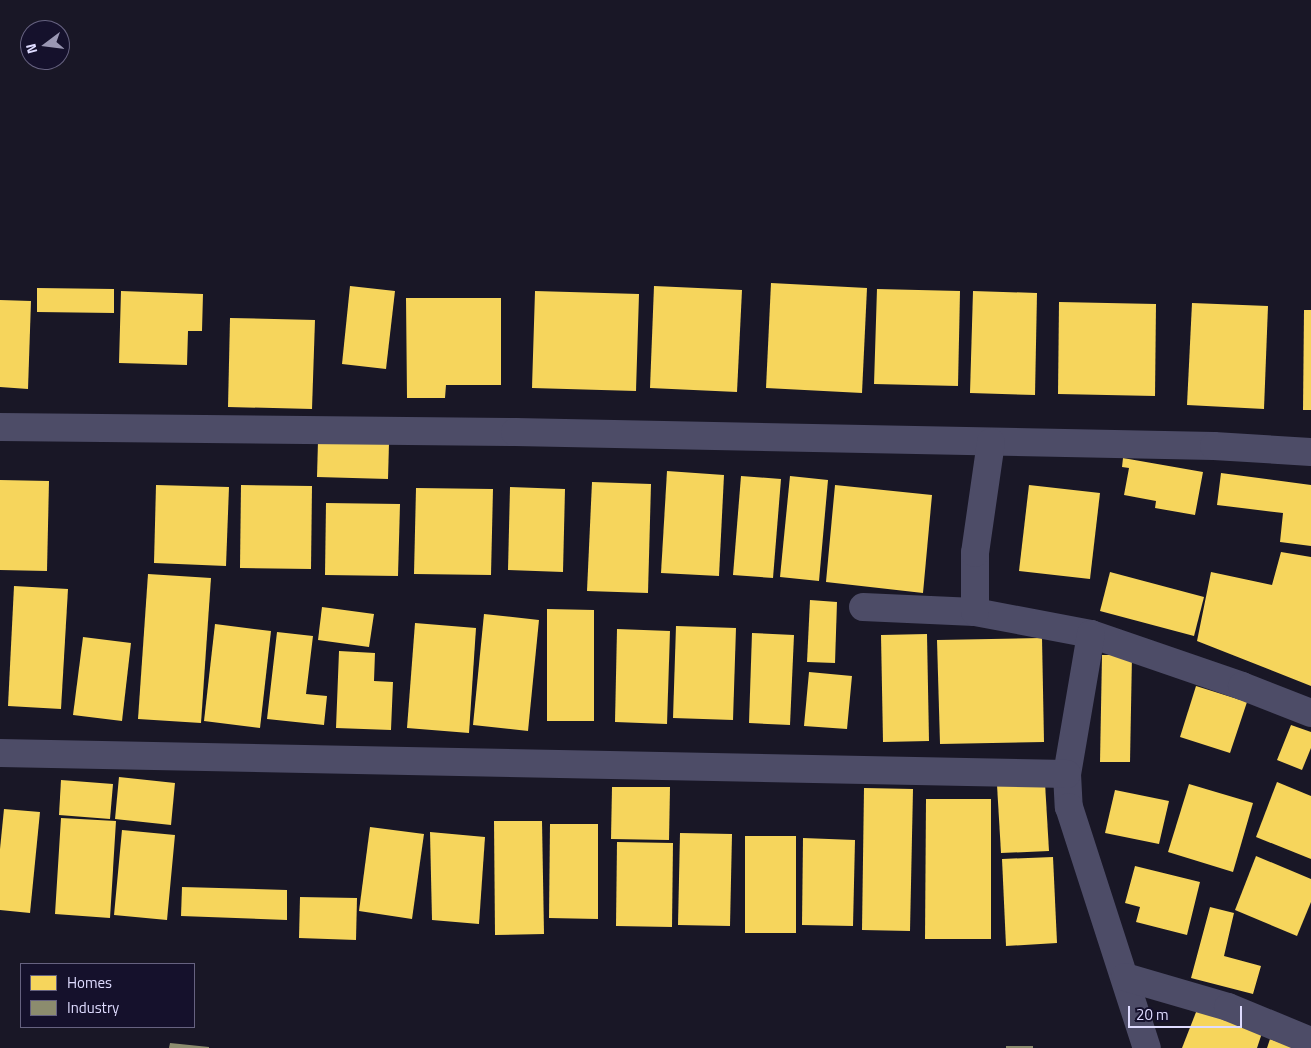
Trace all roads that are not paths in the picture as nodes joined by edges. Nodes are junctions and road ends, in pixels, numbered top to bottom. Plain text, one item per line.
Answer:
1 (0, 427) edge
2 (991, 442) junction
3 (1311, 452) edge
4 (862, 607) dead end
5 (975, 612) junction
6 (1091, 634) junction
7 (1311, 712) edge
8 (0, 752) edge
9 (1067, 774) junction
10 (1125, 976) junction
11 (1311, 1040) edge
12 (1147, 1048) edge

1 - 2 street
2 - 3 street
2 - 5 street
4 - 5 street
5 - 6 street
6 - 7 street
6 - 9 street
8 - 9 street
9 - 10 street
10 - 11 street
10 - 12 street

